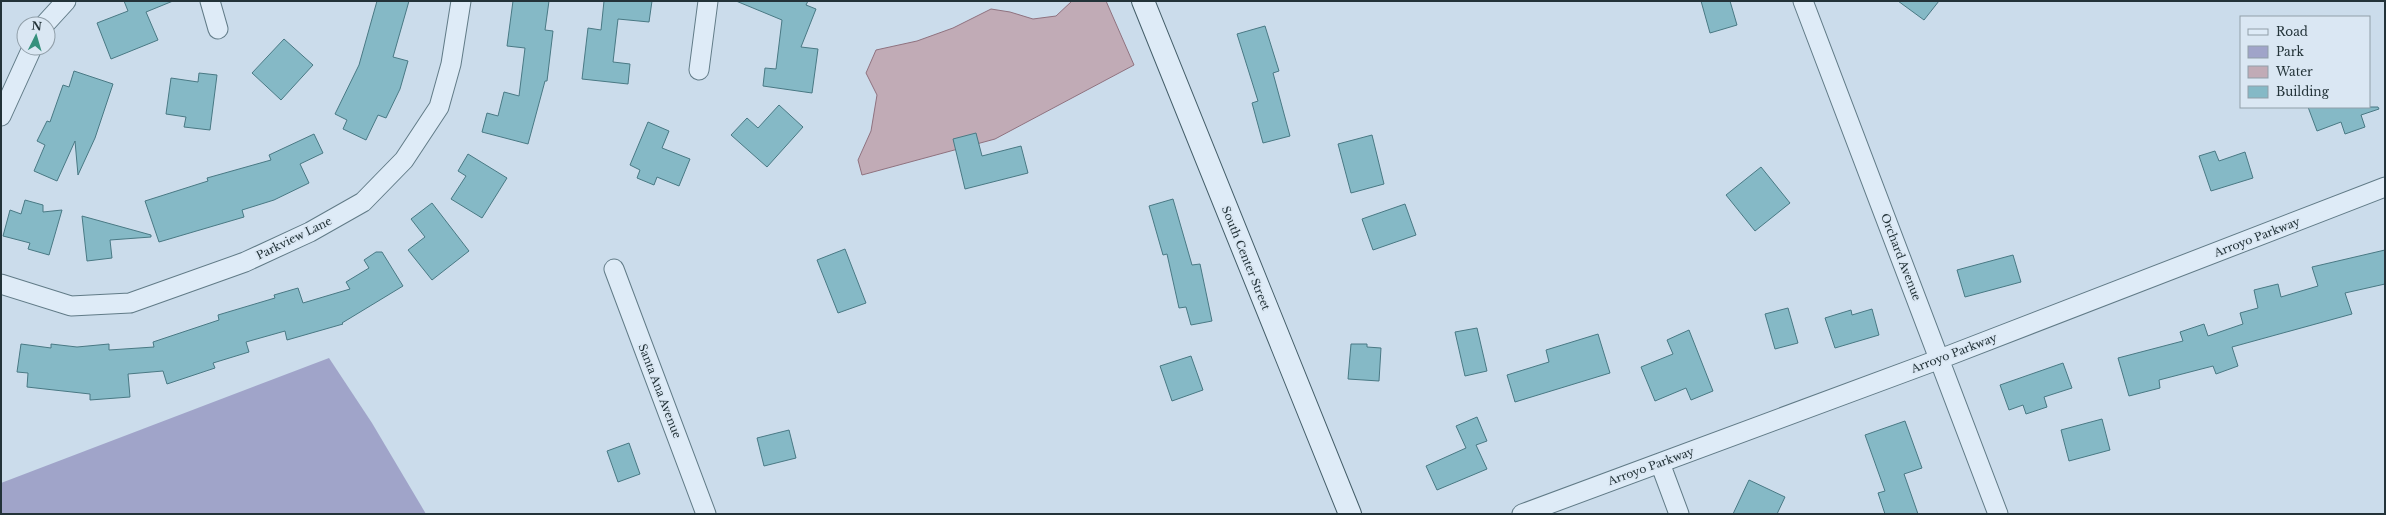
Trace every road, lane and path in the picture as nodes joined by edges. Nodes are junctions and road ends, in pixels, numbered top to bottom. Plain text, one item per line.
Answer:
1 (66, 1) edge
2 (210, 1) edge
3 (461, 1) edge
4 (708, 1) edge
5 (1143, 1) edge
6 (1803, 1) edge
7 (52, 16) edge
8 (218, 29) dead end
9 (28, 56) edge
10 (699, 70) dead end
11 (1, 116) edge
12 (2385, 187) edge
13 (614, 269) dead end
14 (1, 284) edge
15 (1940, 359) junction
16 (1660, 463) junction
17 (706, 514) edge
18 (1350, 514) edge
19 (1522, 514) edge
20 (1679, 514) edge
21 (1998, 514) edge

1 - 7 street
2 - 8 street
3 - 14 street, Parkview Lane
4 - 10 street
5 - 18 street, South Center Street
6 - 15 street, Orchard Avenue
9 - 11 street
12 - 15 street, Arroyo Parkway
13 - 17 street, Santa Ana Avenue
15 - 16 street, Arroyo Parkway
15 - 21 street, Orchard Avenue
16 - 19 street, Arroyo Parkway
16 - 20 street

